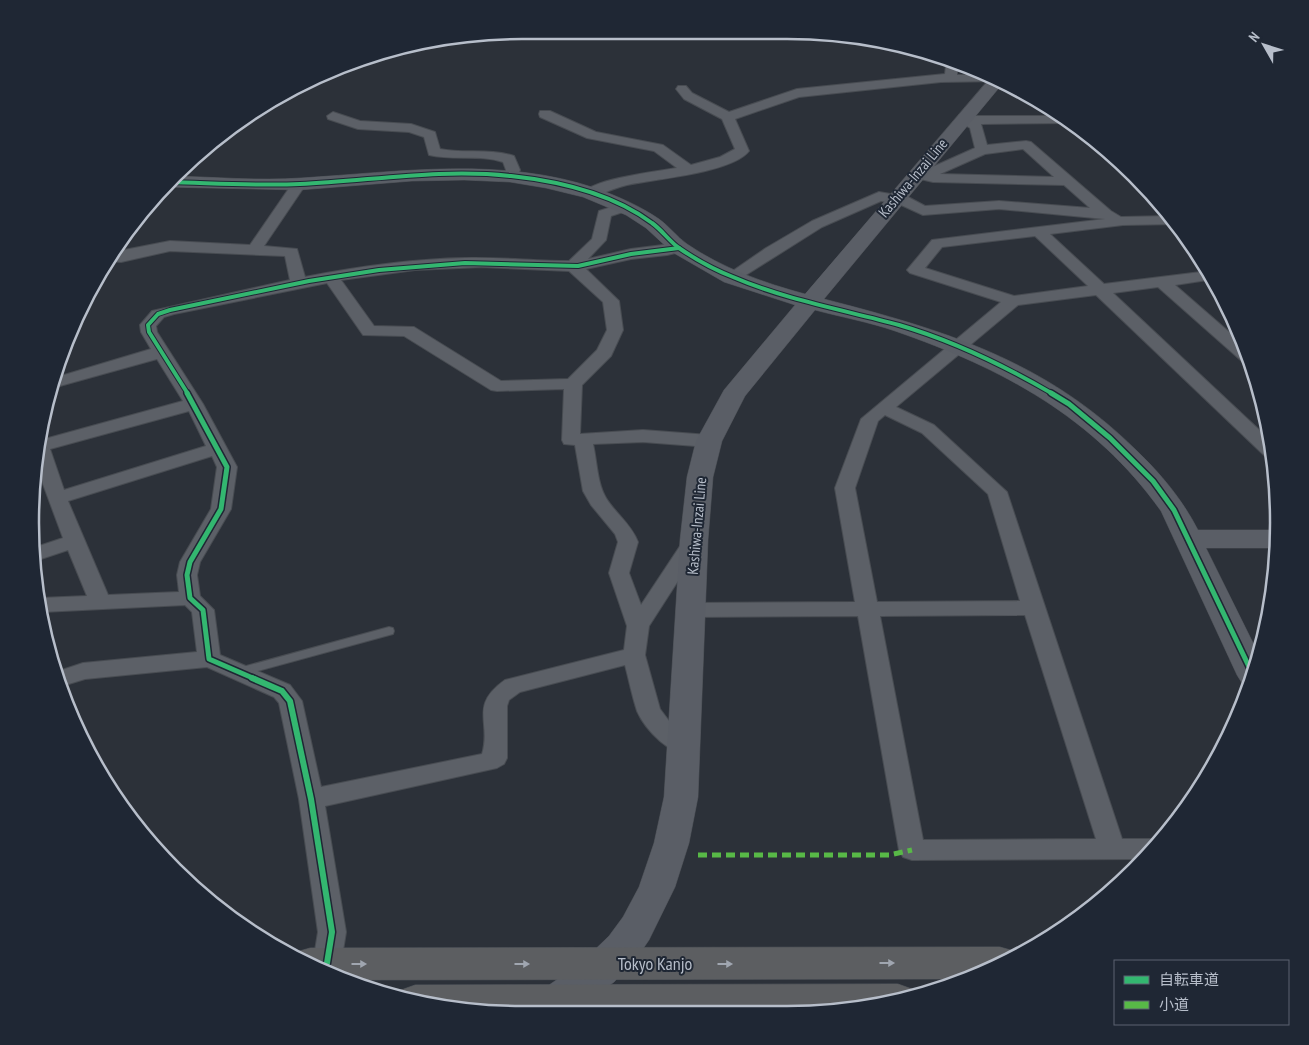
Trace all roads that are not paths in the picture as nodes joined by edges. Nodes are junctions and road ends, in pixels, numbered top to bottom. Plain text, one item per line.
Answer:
1 (951, 68) edge
2 (951, 78) junction
3 (979, 79) edge
4 (992, 85) edge
5 (682, 89) dead end
6 (545, 114) dead end
7 (333, 116) dead end
8 (728, 117) junction
9 (962, 120) junction
10 (1055, 120) edge
11 (982, 150) junction
12 (688, 169) junction
13 (510, 176) junction
14 (925, 176) junction
15 (1068, 181) junction
16 (178, 182) edge
17 (299, 184) junction
18 (590, 192) junction
19 (896, 199) junction
20 (624, 207) junction
21 (1106, 214) junction
22 (1164, 220) edge
23 (1123, 221) junction
24 (1038, 231) junction
25 (679, 248) junction
26 (254, 250) junction
27 (118, 257) edge
28 (573, 266) junction
29 (1202, 275) edge
30 (330, 276) junction
31 (732, 277) junction
32 (1161, 281) junction
33 (298, 282) junction
34 (1100, 289) junction
35 (1013, 301) junction
36 (810, 302) junction
37 (960, 346) junction
38 (1237, 348) edge
39 (161, 352) junction
40 (60, 381) edge
41 (573, 384) junction
42 (194, 404) junction
43 (884, 408) junction
44 (583, 439) junction
45 (709, 441) junction
46 (1264, 444) edge
47 (45, 446) edge
48 (218, 448) junction
49 (43, 457) edge
50 (57, 498) junction
51 (1188, 539) junction
52 (1269, 539) edge
53 (694, 540) junction
54 (74, 541) junction
55 (40, 553) edge
56 (190, 598) junction
57 (100, 602) junction
58 (46, 605) edge
59 (1033, 608) junction
60 (690, 610) junction
61 (866, 610) junction
62 (638, 626) junction
63 (389, 631) dead end
64 (634, 655) junction
65 (209, 659) junction
66 (1249, 666) edge
67 (239, 672) junction
68 (64, 678) edge
69 (684, 746) junction
70 (311, 799) junction
71 (1112, 848) junction
72 (1144, 848) edge
73 (320, 961) edge
74 (985, 963) edge
75 (326, 964) edge
76 (606, 964) junction
77 (849, 1002) edge
78 (548, 1006) edge
79 (677, 1006) edge

1 - 2 street
2 - 3 street
2 - 8 street
4 - 9 street, Kashiwa-Inzai Line
5 - 8 street
6 - 12 street
7 - 13 street
8 - 12 street
9 - 10 street
9 - 11 street
9 - 14 street, Kashiwa-Inzai Line
11 - 14 street
11 - 15 street
12 - 18 street
13 - 17 street
13 - 18 street
14 - 15 street
14 - 19 street, Kashiwa-Inzai Line
15 - 21 street
16 - 17 street
17 - 26 street
18 - 20 street
19 - 21 street
19 - 31 street
19 - 36 street, Kashiwa-Inzai Line
20 - 25 street
20 - 28 street
21 - 23 street
22 - 23 street
23 - 24 street
24 - 34 street
24 - 35 street
25 - 28 street
25 - 31 street
26 - 27 street
26 - 33 street
28 - 30 street
28 - 41 street
29 - 32 street
30 - 33 street
30 - 41 street
31 - 36 street
32 - 34 street
32 - 38 street
33 - 39 street
34 - 35 street
34 - 46 street
35 - 37 street
36 - 37 street
36 - 45 street, Kashiwa-Inzai Line
37 - 43 street
37 - 51 street
39 - 40 street
39 - 42 street
41 - 44 street
42 - 47 street
42 - 48 street
43 - 59 street
43 - 61 street
44 - 45 street
44 - 62 street
45 - 53 street, Kashiwa-Inzai Line
48 - 50 street
48 - 56 street
49 - 50 street
50 - 54 street
51 - 52 street
51 - 66 street
53 - 60 street, Kashiwa-Inzai Line
53 - 62 street
54 - 55 street
54 - 57 street
56 - 57 street
56 - 65 street
57 - 58 street
59 - 61 street
59 - 71 street
60 - 61 street
60 - 69 street, Kashiwa-Inzai Line
61 - 71 street
62 - 64 street
63 - 67 lane
64 - 69 street
64 - 70 street
65 - 67 street
65 - 68 street
67 - 70 street
69 - 76 street, Kashiwa-Inzai Line
70 - 73 street
71 - 72 street
76 -> 74 highway, Tokyo Kanjo
75 -> 76 highway, Tokyo Kanjo
76 - 78 street, Kashiwa-Inzai Line
77 - 79 highway

